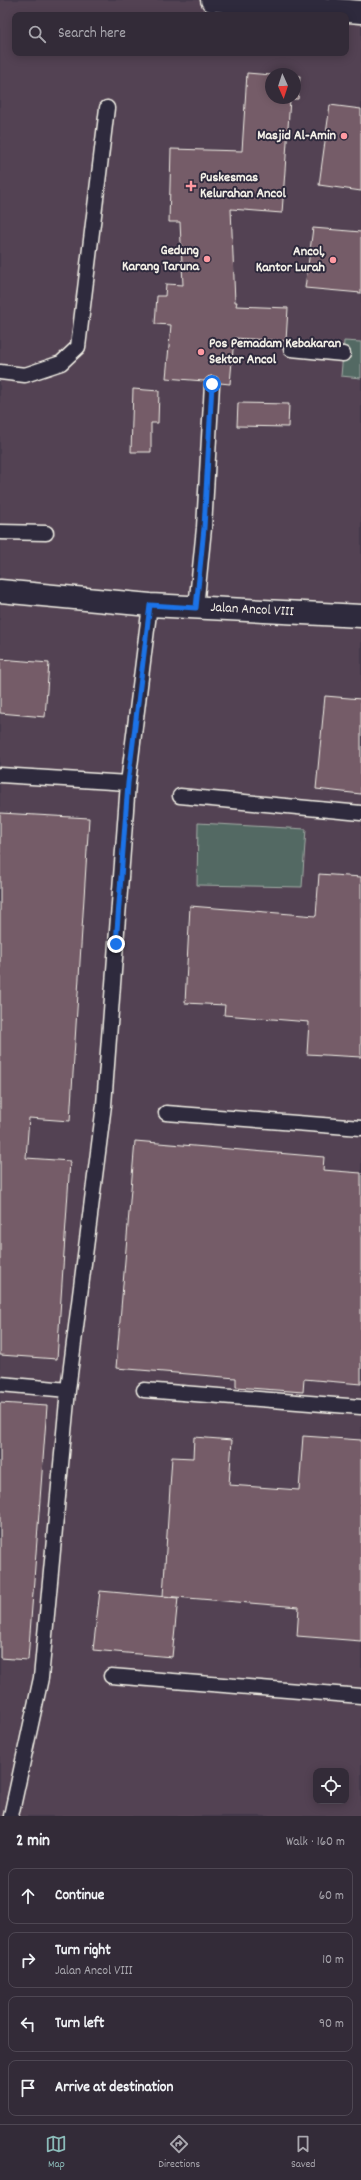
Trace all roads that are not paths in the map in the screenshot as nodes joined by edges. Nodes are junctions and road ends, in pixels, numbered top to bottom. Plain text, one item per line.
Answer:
1 (212, 0) edge
2 (361, 12) edge
3 (107, 108) dead end
4 (291, 349) dead end
5 (343, 354) dead end
6 (0, 372) edge
7 (212, 384) dead end
8 (0, 532) edge
9 (46, 533) dead end
10 (0, 591) edge
11 (150, 605) junction
12 (196, 608) junction
13 (361, 616) edge
14 (0, 775) edge
15 (128, 783) junction
16 (180, 796) dead end
17 (361, 813) edge
18 (166, 1113) dead end
19 (361, 1128) edge
20 (0, 1384) edge
21 (68, 1390) junction
22 (144, 1390) dead end
23 (361, 1407) edge
24 (111, 1676) dead end
25 (361, 1696) edge
26 (11, 1816) edge

1 - 2 street
3 - 6 lane
4 - 5 lane
7 - 12 lane
8 - 9 lane
10 - 11 street, Jalan Ancol VIII
11 - 12 street, Jalan Ancol VIII
11 - 15 lane
12 - 13 street, Jalan Ancol VIII
14 - 15 lane
15 - 21 lane
16 - 17 lane
18 - 19 lane
20 - 21 lane
21 - 26 lane
22 - 23 lane
24 - 25 lane

